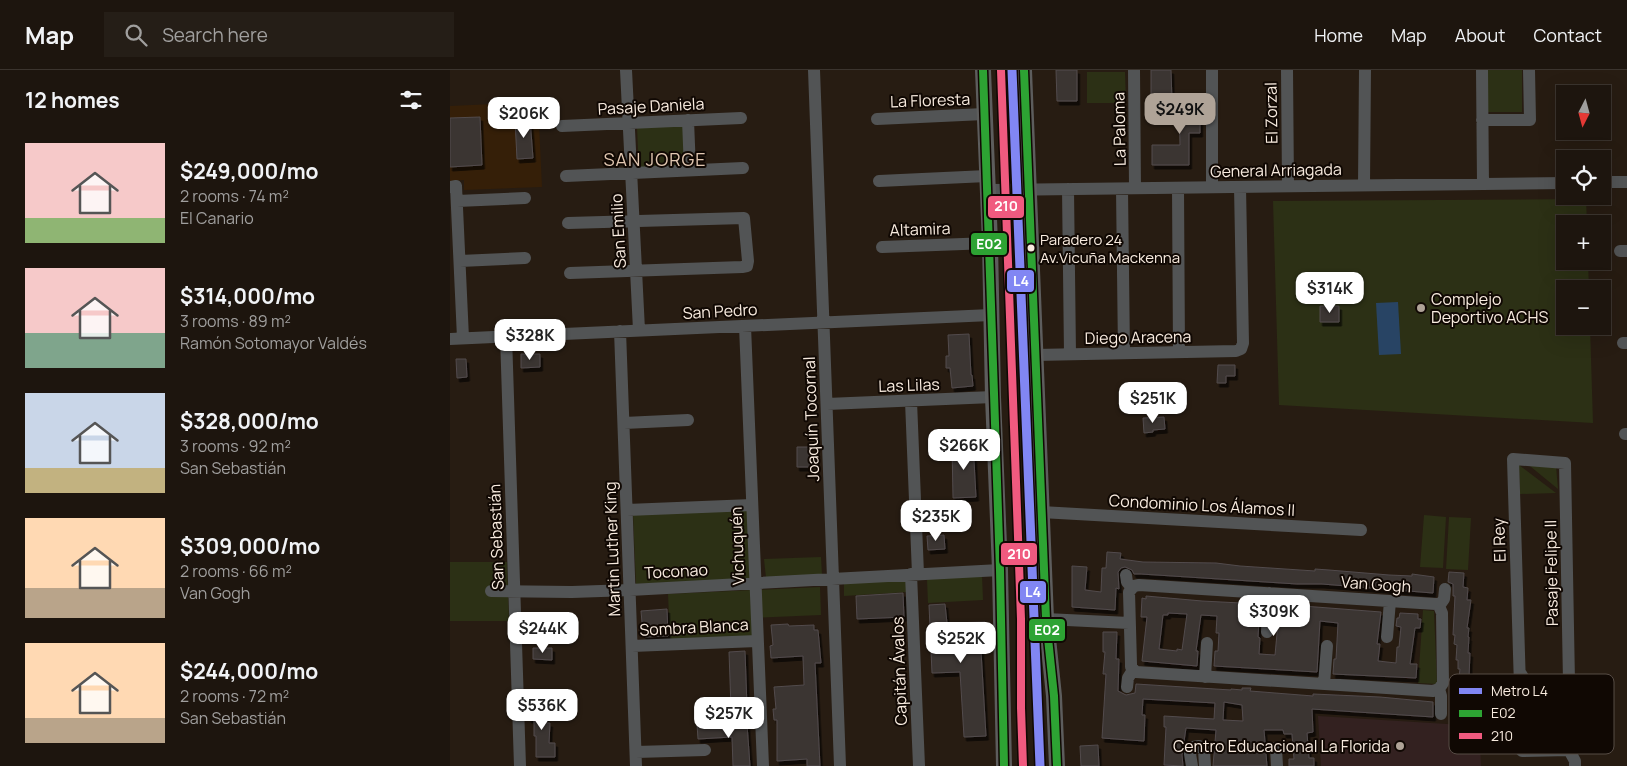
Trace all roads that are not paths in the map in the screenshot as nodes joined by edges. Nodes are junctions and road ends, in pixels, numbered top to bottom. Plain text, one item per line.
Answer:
1 (626, 70) edge
2 (814, 70) edge
3 (983, 70) edge
4 (1024, 70) edge
5 (1134, 70) edge
6 (1212, 70) edge
7 (1287, 70) edge
8 (1365, 70) edge
9 (1482, 70) edge
10 (1529, 70) edge
11 (984, 114) junction
12 (741, 118) dead end
13 (878, 118) dead end
14 (688, 120) junction
15 (1482, 120) junction
16 (629, 123) junction
17 (562, 126) dead end
18 (743, 168) dead end
19 (690, 170) junction
20 (631, 173) junction
21 (566, 176) dead end
22 (879, 181) dead end
23 (1611, 182) edge
24 (1627, 182) edge
25 (987, 183) junction
26 (1556, 183) edge
27 (1483, 184) junction
28 (1364, 185) junction
29 (1288, 186) junction
30 (453, 187) edge
31 (1240, 187) junction
32 (1136, 188) junction
33 (1178, 188) junction
34 (1212, 188) junction
35 (1068, 189) junction
36 (1122, 189) junction
37 (1029, 190) junction
38 (525, 198) dead end
39 (457, 201) junction
40 (633, 221) junction
41 (568, 224) dead end
42 (990, 243) junction
43 (882, 246) dead end
44 (525, 258) dead end
45 (460, 261) junction
46 (636, 270) junction
47 (570, 273) dead end
48 (991, 315) junction
49 (823, 322) junction
50 (745, 326) junction
51 (639, 330) junction
52 (620, 331) junction
53 (506, 336) junction
54 (463, 338) junction
55 (450, 339) edge
56 (1179, 352) junction
57 (1124, 353) junction
58 (1070, 354) junction
59 (1036, 355) junction
60 (993, 397) junction
61 (911, 401) junction
62 (827, 404) junction
63 (688, 420) dead end
64 (624, 422) junction
65 (1565, 463) joint
66 (752, 505) junction
67 (627, 510) junction
68 (1042, 512) junction
69 (1361, 530) dead end
70 (1000, 570) junction
71 (915, 574) junction
72 (1126, 575) dead end
73 (833, 578) junction
74 (755, 583) junction
75 (1132, 588) junction
76 (1444, 589) dead end
77 (630, 590) junction
78 (491, 591) dead end
79 (514, 591) junction
80 (1269, 593) junction
81 (1390, 601) junction
82 (1439, 606) junction
83 (1046, 619) junction
84 (1129, 623) junction
85 (1267, 632) dead end
86 (1387, 637) dead end
87 (758, 641) junction
88 (1207, 643) dead end
89 (632, 646) junction
90 (1327, 646) dead end
91 (1133, 670) junction
92 (1520, 672) edge
93 (1569, 674) edge
94 (1205, 677) junction
95 (1324, 684) junction
96 (1127, 687) dead end
97 (1439, 689) junction
98 (1441, 714) dead end
99 (1276, 748) dead end
100 (705, 750) dead end
101 (636, 752) junction
102 (1571, 754) edge
103 (520, 766) edge
104 (636, 766) edge
105 (762, 766) edge
106 (840, 766) edge
107 (918, 766) edge
108 (1004, 766) edge
109 (1058, 766) edge
110 (1192, 766) edge
111 (1205, 766) edge
112 (1277, 766) edge
113 (1575, 766) edge

1 - 16 street, San Emilio
2 - 49 street, Joaquín Tocornal
3 - 11 main road
4 - 37 main road
5 - 32 street, La Paloma
6 - 34 street
7 - 29 street, El Zorzal
8 - 28 street
9 - 15 street
10 - 15 street
11 - 13 street, La Floresta
11 - 25 main road
12 - 14 street, Pasaje Daniela
14 - 16 street, Pasaje Daniela
14 - 19 street
15 - 27 street
16 - 17 street, Pasaje Daniela
16 - 20 street, San Emilio
18 - 19 street
19 - 20 street
20 - 21 street
20 - 40 street, San Emilio
22 - 25 street, General Arriagada
23 - 24 street
25 - 37 street, General Arriagada
25 - 42 main road
26 - 27 street, General Arriagada
27 - 28 street, General Arriagada
28 - 29 street, General Arriagada
29 - 31 street, General Arriagada
30 - 39 street
31 - 34 street, General Arriagada
31 - 56 street, Diego Aracena
32 - 33 street, General Arriagada
32 - 36 street, General Arriagada
33 - 34 street, General Arriagada
33 - 56 street
35 - 36 street, General Arriagada
35 - 37 street, General Arriagada
35 - 58 street
36 - 57 street
37 - 59 main road
38 - 39 street
39 - 45 street
40 - 41 street
40 - 46 street, San Emilio
40 - 46 street
42 - 43 street, Altamira
42 - 48 main road
44 - 45 street
45 - 54 street
46 - 47 street
46 - 51 street, San Emilio
48 - 49 street, San Pedro
48 - 60 main road
49 - 50 street, San Pedro
49 - 62 street, Joaquín Tocornal
50 - 51 street, San Pedro
50 - 66 street, Vichuquén
51 - 52 street, San Pedro
52 - 53 street, San Pedro
52 - 64 street, Martin Luther King
53 - 54 street, San Pedro
53 - 79 street, San Sebastián
54 - 55 street, San Pedro
56 - 57 street, Diego Aracena
57 - 58 street, Diego Aracena
58 - 59 street, Diego Aracena
59 - 68 main road
60 - 61 street, Las Lilas
60 - 70 main road
61 - 62 street, Las Lilas
61 - 71 street, Capitán Ávalos
62 - 73 street, Joaquín Tocornal
63 - 64 street
64 - 67 street, Martin Luther King
65 - 92 street, El Rey
65 - 93 street, Pasaje Felipe II
66 - 67 street
66 - 74 street, Vichuquén
67 - 77 street, Martin Luther King
68 - 69 street, Condominio Los Álamos II
68 - 83 main road
70 - 71 street, Toconao
70 - 108 main road
71 - 73 street, Toconao
71 - 107 street, Capitán Ávalos
72 - 75 street
73 - 74 street, Toconao
73 - 106 street, Joaquín Tocornal
74 - 77 street, Toconao
74 - 87 street, Vichuquén
75 - 80 street, Van Gogh
75 - 84 street
76 - 82 street
77 - 79 street, Toconao
77 - 89 street, Martin Luther King
78 - 79 street, Toconao
79 - 103 street, San Sebastián
80 - 81 street, Van Gogh
80 - 85 street
81 - 82 street, Van Gogh
81 - 86 street
82 - 97 street
83 - 84 street
83 - 109 main road
84 - 91 street
87 - 89 street, Sombra Blanca
87 - 105 street, Vichuquén
88 - 94 street
89 - 101 street, Martin Luther King
90 - 95 street
91 - 94 street
91 - 96 street
94 - 95 street
95 - 97 street
97 - 98 street
99 - 112 street
100 - 101 street
101 - 104 street, Martin Luther King
102 - 113 street
110 - 111 street

